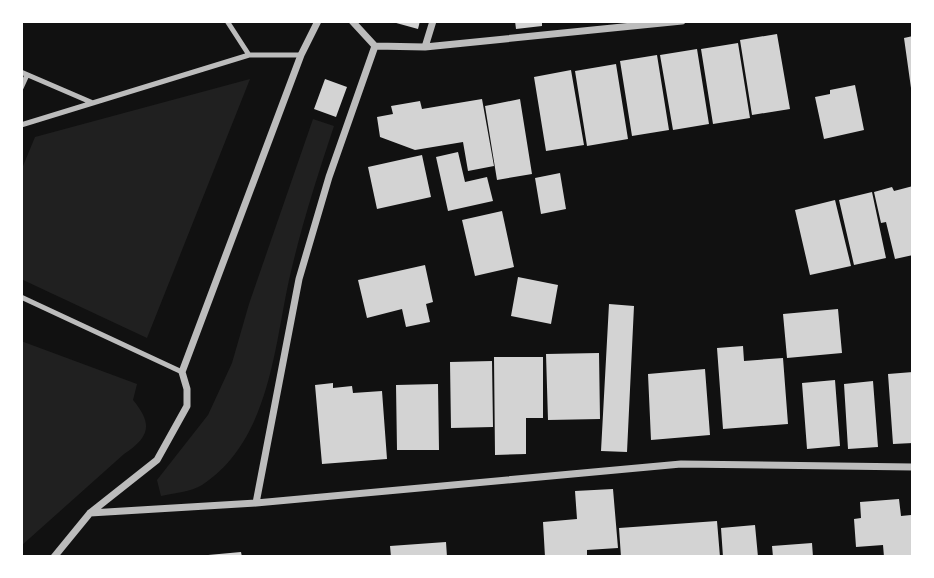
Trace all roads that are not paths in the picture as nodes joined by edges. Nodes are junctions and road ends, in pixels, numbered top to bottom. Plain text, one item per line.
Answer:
1 (228, 21) edge
2 (318, 21) edge
3 (352, 21) edge
4 (433, 21) edge
5 (682, 21) edge
6 (375, 46) junction
7 (425, 47) junction
8 (249, 55) junction
9 (301, 55) junction
10 (24, 74) edge
11 (21, 88) edge
12 (93, 103) junction
13 (21, 125) edge
14 (21, 297) edge
15 (182, 372) junction
16 (913, 467) edge
17 (256, 503) junction
18 (90, 513) junction
19 (54, 557) edge

1 - 8 lane
2 - 9 street
3 - 6 street
4 - 7 street
5 - 7 street
6 - 7 street
6 - 17 street
8 - 9 lane
8 - 12 lane
9 - 15 street
10 - 11 lane
10 - 12 lane
12 - 13 lane
14 - 15 lane
15 - 18 street
16 - 17 street
17 - 18 street
18 - 19 street

